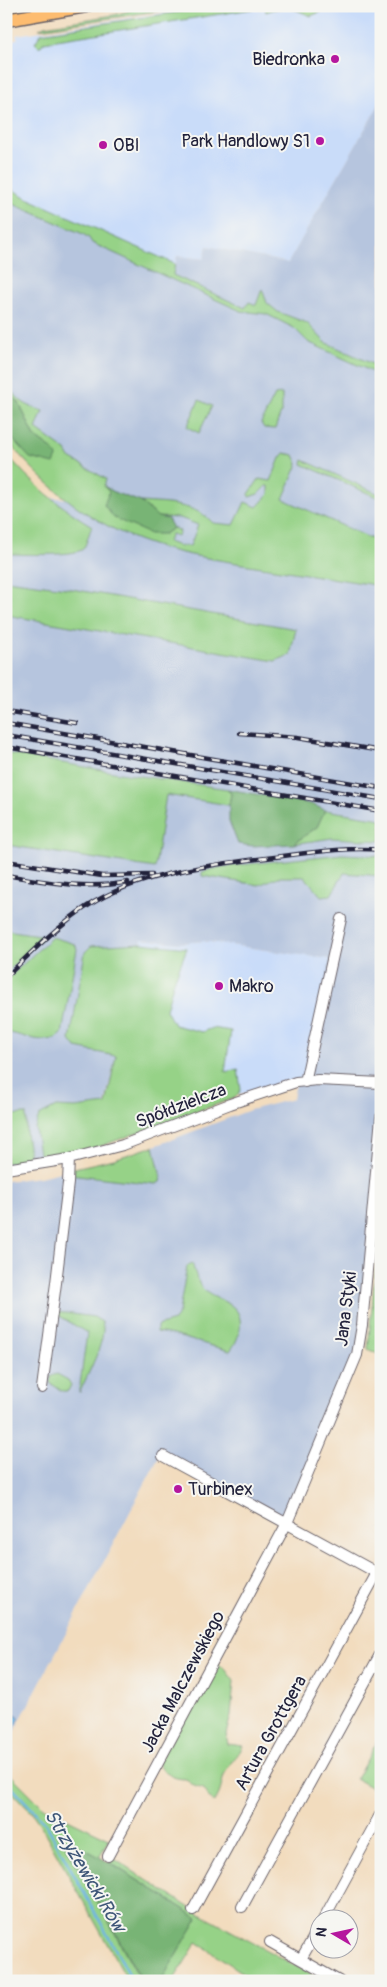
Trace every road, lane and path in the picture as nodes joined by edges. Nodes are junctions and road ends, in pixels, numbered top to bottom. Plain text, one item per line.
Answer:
1 (86, 6) edge
2 (6, 20) edge
3 (341, 919) dead end
4 (304, 1082) junction
5 (381, 1083) edge
6 (381, 1116) edge
7 (69, 1159) junction
8 (6, 1169) edge
9 (42, 1388) dead end
10 (163, 1456) dead end
11 (287, 1523) junction
12 (379, 1574) edge
13 (381, 1653) edge
14 (381, 1813) edge
15 (108, 1856) dead end
16 (242, 1907) dead end
17 (193, 1910) dead end
18 (328, 1910) edge
19 (270, 1942) dead end
20 (310, 1943) edge
21 (301, 1959) junction
22 (339, 1981) edge

1 - 2 main road
3 - 4 street
4 - 5 street, Spółdzielcza
4 - 7 street, Spółdzielcza
6 - 11 street, Jana Styki
7 - 8 street, Spółdzielcza
7 - 9 street
10 - 11 street, Artura Grottgera
11 - 12 street, Artura Grottgera
11 - 15 street, Jacka Malczewskiego
12 - 17 street, Artura Grottgera
13 - 16 street
14 - 18 street
19 - 21 street
20 - 21 street
21 - 22 street

